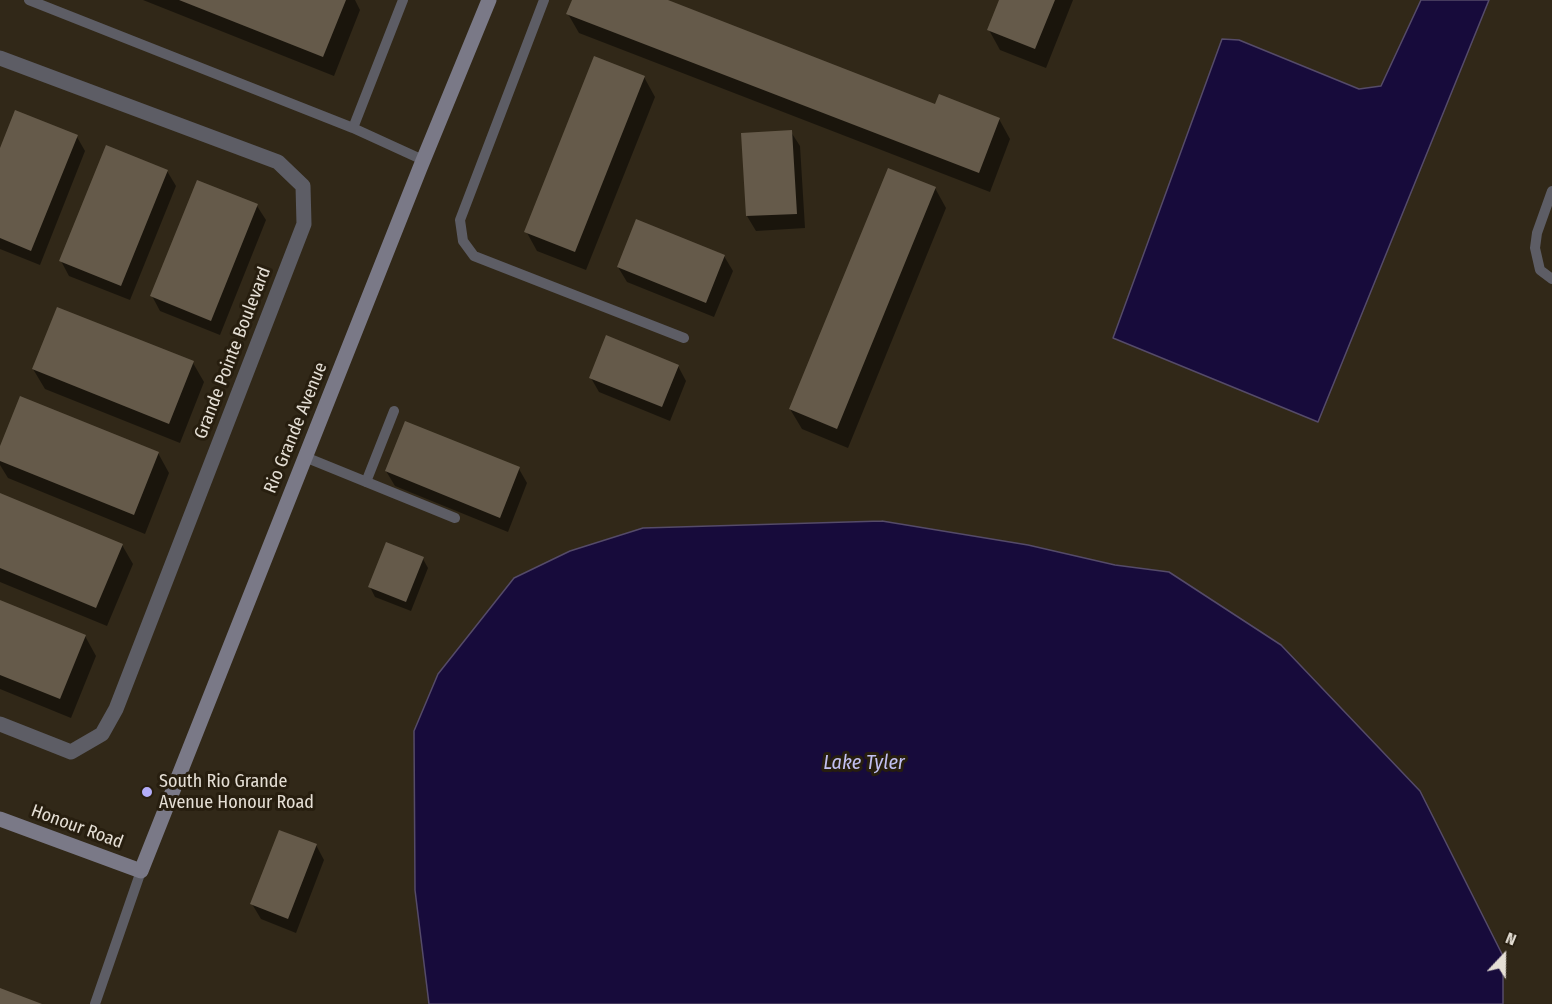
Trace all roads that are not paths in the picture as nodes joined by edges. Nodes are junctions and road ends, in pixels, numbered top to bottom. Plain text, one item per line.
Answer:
1 (29, 0) edge
2 (403, 0) edge
3 (489, 0) edge
4 (544, 0) edge
5 (0, 58) edge
6 (353, 128) junction
7 (423, 160) junction
8 (1552, 191) edge
9 (1552, 279) edge
10 (684, 338) dead end
11 (394, 411) dead end
12 (305, 457) junction
13 (366, 482) junction
14 (455, 518) dead end
15 (0, 724) edge
16 (0, 819) edge
17 (141, 871) junction
18 (95, 1004) edge

1 - 6 lane
2 - 6 lane
3 - 7 street, Rio Grande Avenue
4 - 10 lane
5 - 15 street, Grande Pointe Boulevard
6 - 7 lane
7 - 12 street, Rio Grande Avenue
8 - 9 lane
11 - 13 lane
12 - 13 lane
12 - 17 street, Rio Grande Avenue
13 - 14 lane
16 - 17 street, Honour Road
17 - 18 lane

